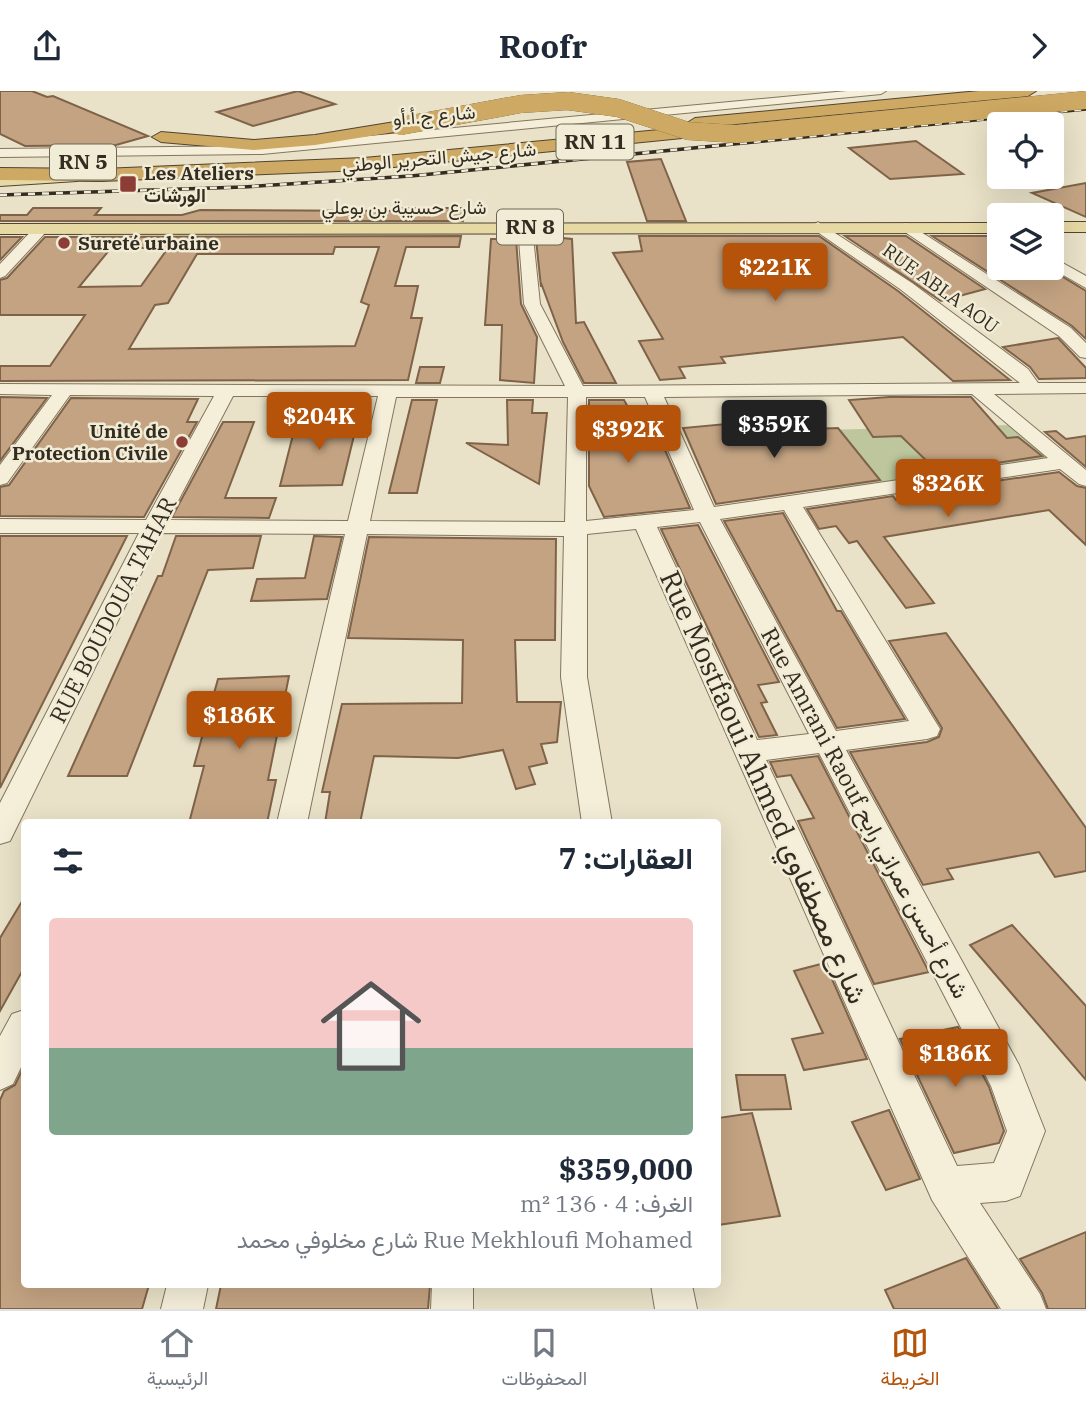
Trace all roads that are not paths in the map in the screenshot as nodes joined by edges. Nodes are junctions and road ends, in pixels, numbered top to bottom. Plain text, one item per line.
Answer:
1 (881, 91) edge
2 (1028, 91) edge
3 (1086, 93) edge
4 (1086, 100) edge
5 (154, 144) junction
6 (0, 153) edge
7 (0, 162) edge
8 (0, 174) edge
9 (102, 175) junction
10 (0, 181) edge
11 (818, 226) junction
12 (525, 227) junction
13 (907, 227) junction
14 (1064, 227) edge
15 (1086, 227) edge
16 (0, 229) edge
17 (41, 229) junction
18 (987, 229) edge
19 (1064, 269) edge
20 (0, 273) edge
21 (1086, 283) edge
22 (1086, 353) edge
23 (66, 388) junction
24 (1086, 388) edge
25 (0, 389) edge
26 (227, 389) junction
27 (1033, 389) junction
28 (652, 391) junction
29 (979, 391) junction
30 (388, 392) junction
31 (577, 392) junction
32 (1065, 462) junction
33 (0, 479) edge
34 (1086, 480) edge
35 (790, 503) junction
36 (707, 515) junction
37 (644, 523) junction
38 (0, 526) edge
39 (154, 526) junction
40 (356, 526) junction
41 (575, 529) junction
42 (827, 741) junction
43 (748, 752) junction
44 (293, 819) edge
45 (596, 819) edge
46 (21, 831) edge
47 (0, 832) edge
48 (21, 1035) edge
49 (0, 1072) edge
50 (946, 1186) junction
51 (187, 1288) edge
52 (453, 1288) edge
53 (672, 1288) edge
54 (182, 1309) edge
55 (452, 1309) edge
56 (676, 1309) edge
57 (1025, 1309) edge

1 - 5 street, شارع ج.أ.أو
2 - 7 highway, شارع جيش التحرير الوطني / RN 5
3 - 9 highway, شارع جيش التحرير الوطني / RN 11
4 - 5 highway, bridge
5 - 6 street, شارع ج.أ.أو
8 - 9 highway, شارع جيش التحرير الوطني / RN 11
9 - 10 main road, RN 11
11 - 12 main road, شارع حسيبة بن بوعلي / RN 8
11 - 13 main road, شارع حسيبة بن بوعلي / RN 8
11 - 27 street, RUE ABLA AOU
12 - 17 main road, شارع حسيبة بن بوعلي / RN 8
12 - 31 street
13 - 18 main road, شارع حسيبة بن بوعلي / RN 8
13 - 22 street
14 - 15 main road
16 - 17 main road, RN 8
17 - 20 street
19 - 21 street
23 - 25 street
23 - 26 street
23 - 33 street
24 - 27 street
26 - 30 street
26 - 39 street, RUE BOUDOUA TAHAR
27 - 29 street
28 - 29 street
28 - 31 street
28 - 36 street, Rue Amrani Raouf شارع أحسن عمراني رابح
29 - 32 street
30 - 31 street
30 - 40 street
31 - 41 street
32 - 34 street
32 - 35 street
35 - 36 street
35 - 42 street
36 - 37 street
36 - 42 street, Rue Amrani Raouf شارع أحسن عمراني رابح
37 - 41 street
37 - 43 street, Rue Mostfaoui Ahmed شارع مصطفاوي
38 - 39 street
39 - 40 street
39 - 47 street, RUE BOUDOUA TAHAR
40 - 41 street
40 - 44 street
41 - 45 street
42 - 43 street
42 - 50 street, Rue Amrani Raouf شارع أحسن عمراني رابح
43 - 50 street, Rue Mostfaoui Ahmed شارع مصطفاوي
46 - 47 street
48 - 49 street
50 - 57 street, Rue Mostfaoui Ahmed شارع مصطفاوي
51 - 54 street
52 - 55 street
53 - 56 street

